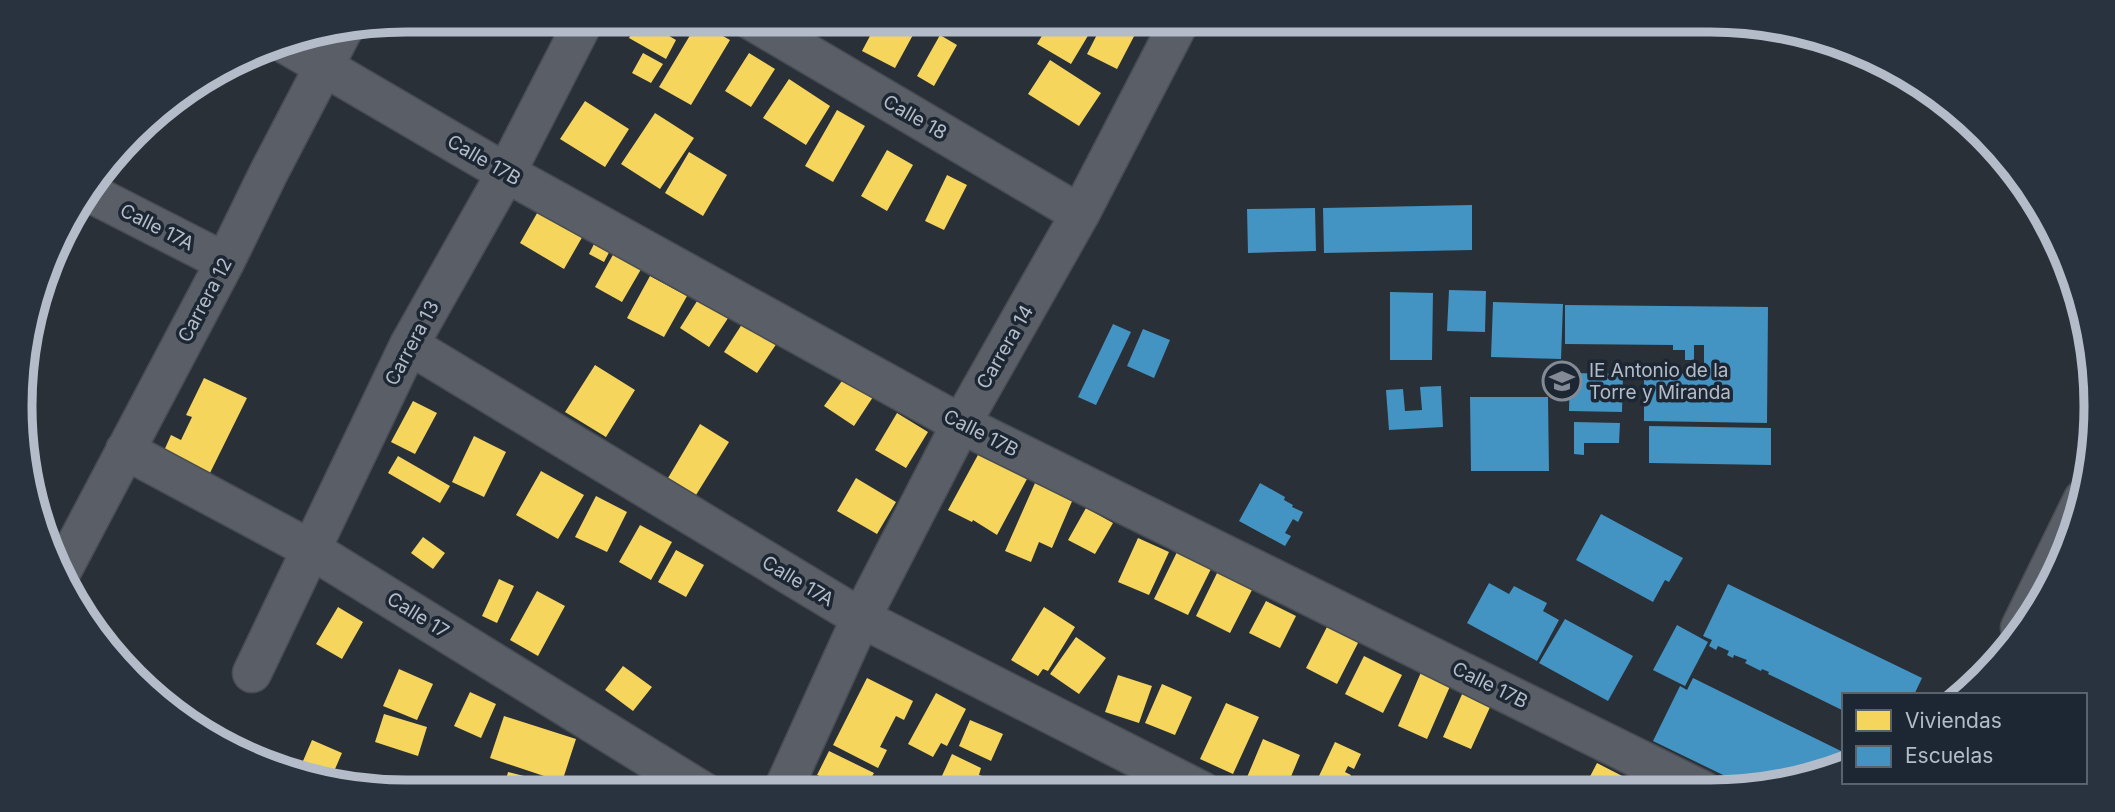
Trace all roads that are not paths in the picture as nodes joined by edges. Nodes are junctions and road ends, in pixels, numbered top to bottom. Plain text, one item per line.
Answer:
1 (578, 32) edge
2 (771, 32) edge
3 (1173, 32) edge
4 (339, 38) edge
5 (294, 49) edge
6 (324, 66) junction
7 (506, 173) junction
8 (96, 196) edge
9 (1080, 214) junction
10 (225, 262) junction
11 (409, 345) junction
12 (961, 424) junction
13 (125, 450) junction
14 (312, 550) junction
15 (66, 563) edge
16 (861, 618) junction
17 (252, 673) dead end
18 (685, 780) edge
19 (787, 780) edge
20 (1180, 780) edge
21 (1682, 780) edge

1 - 7 street, Carrera 13
2 - 9 street, Calle 18
3 - 9 street, Carrera 14
4 - 6 street, Carrera 12
5 - 6 street, Calle 17B
6 - 7 street, Calle 17B
6 - 10 street, Carrera 12
7 - 11 street, Carrera 13
7 - 12 street, Calle 17B
8 - 10 street, Calle 17A
9 - 12 street, Carrera 14
10 - 13 street, Carrera 12
11 - 14 street, Carrera 13
11 - 16 street, Calle 17A
12 - 16 street, Carrera 14
12 - 21 street, Calle 17B
13 - 14 street, Calle 17
13 - 15 street, Carrera 12
14 - 17 street, Carrera 13
14 - 18 street, Calle 17
16 - 19 street, Carrera 14
16 - 20 street, Calle 17A

